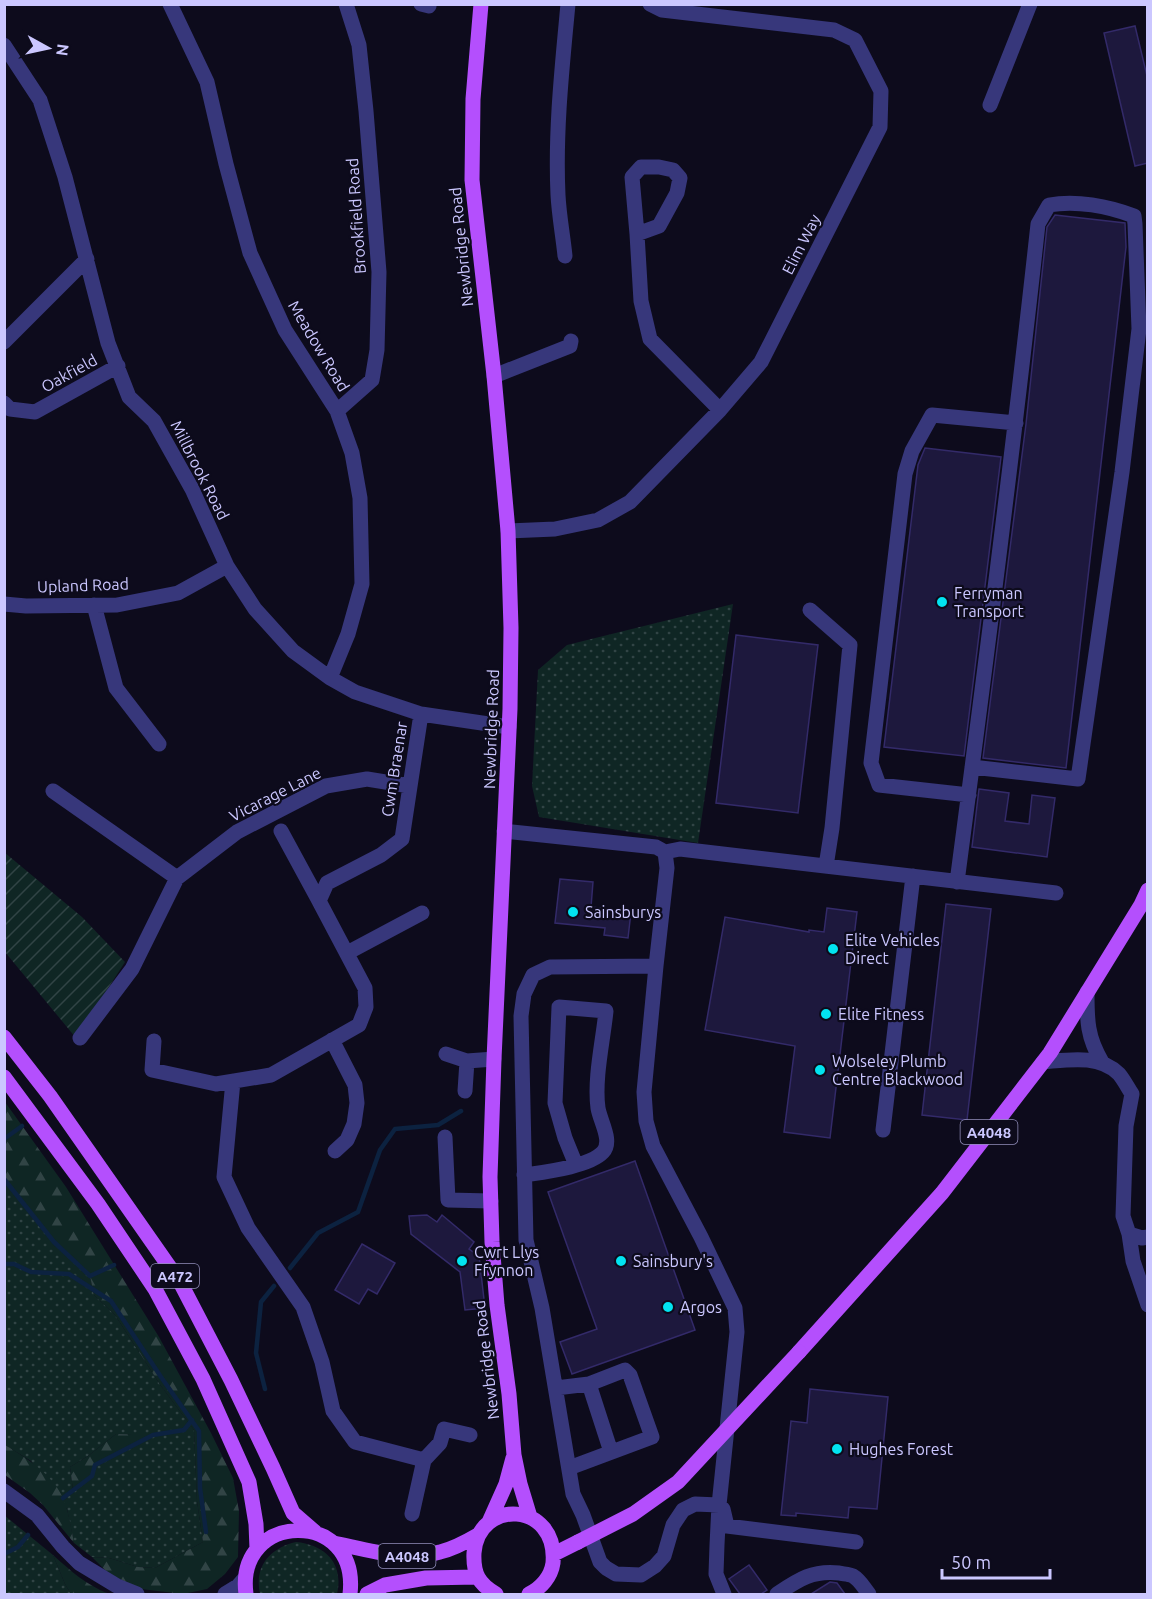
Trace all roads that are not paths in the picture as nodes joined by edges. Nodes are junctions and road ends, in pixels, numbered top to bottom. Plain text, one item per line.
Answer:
1 (170, 4) edge
2 (345, 4) edge
3 (481, 4) edge
4 (568, 4) edge
5 (650, 4) edge
6 (1030, 4) edge
7 (4, 45) edge
8 (990, 105) dead end
9 (637, 234) junction
10 (565, 256) dead end
11 (87, 259) junction
12 (572, 341) dead end
13 (4, 342) edge
14 (118, 366) junction
15 (494, 376) junction
16 (4, 403) edge
17 (720, 410) junction
18 (337, 411) junction
19 (1016, 423) junction
20 (508, 531) junction
21 (227, 566) junction
22 (4, 604) edge
23 (93, 605) junction
24 (810, 610) dead end
25 (330, 678) junction
26 (421, 714) junction
27 (509, 727) junction
28 (159, 744) dead end
29 (972, 767) junction
30 (410, 786) junction
31 (53, 791) dead end
32 (969, 795) junction
33 (281, 831) dead end
34 (504, 831) junction
35 (665, 852) junction
36 (826, 866) junction
37 (912, 876) junction
38 (177, 878) junction
39 (957, 882) junction
40 (1148, 890) edge
41 (1056, 893) dead end
42 (319, 901) junction
43 (422, 913) dead end
44 (347, 953) junction
45 (656, 966) junction
46 (1087, 992) junction
47 (4, 1037) edge
48 (80, 1038) dead end
49 (332, 1040) junction
50 (154, 1041) dead end
51 (446, 1054) dead end
52 (494, 1059) junction
53 (467, 1060) junction
54 (1043, 1062) junction
55 (1102, 1062) junction
56 (4, 1077) edge
57 (233, 1081) junction
58 (465, 1091) dead end
59 (882, 1130) dead end
60 (445, 1137) dead end
61 (335, 1151) dead end
62 (576, 1165) junction
63 (524, 1175) junction
64 (490, 1201) junction
65 (1129, 1234) junction
66 (1148, 1237) edge
67 (1148, 1305) edge
68 (589, 1384) junction
69 (556, 1388) junction
70 (470, 1435) dead end
71 (611, 1452) junction
72 (514, 1455) junction
73 (424, 1460) junction
74 (568, 1468) junction
75 (4, 1491) edge
76 (719, 1505) junction
77 (412, 1514) dead end
78 (530, 1517) junction
79 (489, 1522) junction
80 (315, 1532) junction
81 (478, 1535) junction
82 (856, 1542) dead end
83 (334, 1543) junction
84 (257, 1549) junction
85 (554, 1554) junction
86 (477, 1577) junction
87 (245, 1578) junction
88 (137, 1594) edge
89 (225, 1594) edge
90 (246, 1594) edge
91 (350, 1594) edge
92 (367, 1594) edge
93 (496, 1594) edge
94 (529, 1594) edge
95 (723, 1594) edge
96 (777, 1594) edge
97 (869, 1594) edge

1 - 18 street, Meadow Road
2 - 18 street, Brookfield Road
3 - 15 main road, Newbridge Road
4 - 10 street
5 - 17 street, Elim Way
6 - 8 street
7 - 11 street, Millbrook Road
9 - 9 street
9 - 17 street
11 - 13 street
11 - 14 street, Millbrook Road
12 - 15 street
14 - 16 street, Oakfield
14 - 21 street, Millbrook Road
15 - 20 main road, Newbridge Road
17 - 20 street, Elim Way
18 - 25 street, Meadow Road
19 - 29 street
19 - 29 street
19 - 32 street
20 - 27 main road, Newbridge Road
21 - 23 street, Upland Road
21 - 25 street, Millbrook Road
22 - 23 street, Upland Road
23 - 28 street
24 - 36 street
25 - 26 street, Millbrook Road
26 - 27 street, Millbrook Road
26 - 30 street, Cwm Braenar
27 - 34 main road, Newbridge Road
29 - 32 street
30 - 38 street, Vicarage Lane
30 - 42 street, Cwm Braenar
31 - 38 street
32 - 39 street
33 - 42 street
34 - 35 street
34 - 52 main road, Newbridge Road
35 - 36 street
35 - 45 street
36 - 37 street
37 - 39 street
37 - 59 street
38 - 48 street, Vicarage Lane
39 - 41 street
40 - 46 main road, A4048
42 - 44 street
43 - 44 street
44 - 49 street
45 - 63 street
45 - 76 street
46 - 54 main road, A4048
46 - 55 street
47 - 80 main road, A472
49 - 57 street
49 - 61 street
50 - 57 street
51 - 53 street
52 - 53 street
52 - 64 main road, Newbridge Road
53 - 58 street
54 - 55 street
54 - 85 main road, A4048, bridge
55 - 65 street
56 - 84 main road, A472
57 - 73 street
60 - 64 street
62 - 62 street
62 - 63 street
63 - 69 street
64 - 72 main road, Newbridge Road
65 - 66 street
65 - 67 street
68 - 69 street
68 - 71 street
68 - 71 street
69 - 74 street
70 - 73 street
71 - 74 street
72 - 78 main road, Newbridge Road
72 - 79 main road, Newbridge Road
73 - 77 street
74 - 76 street
75 - 88 street
76 - 82 street
76 - 95 street
78 - 79 main road
78 - 85 main road
79 - 81 main road, Newbridge Road
80 - 83 main road, A472
80 - 84 main road, A472
81 - 83 main road, A4048
81 - 86 main road
83 - 91 main road
84 - 87 main road, A472
85 - 94 main road
86 - 92 main road, A4048
86 - 93 main road
87 - 89 street
87 - 90 main road, A472
96 - 97 street

